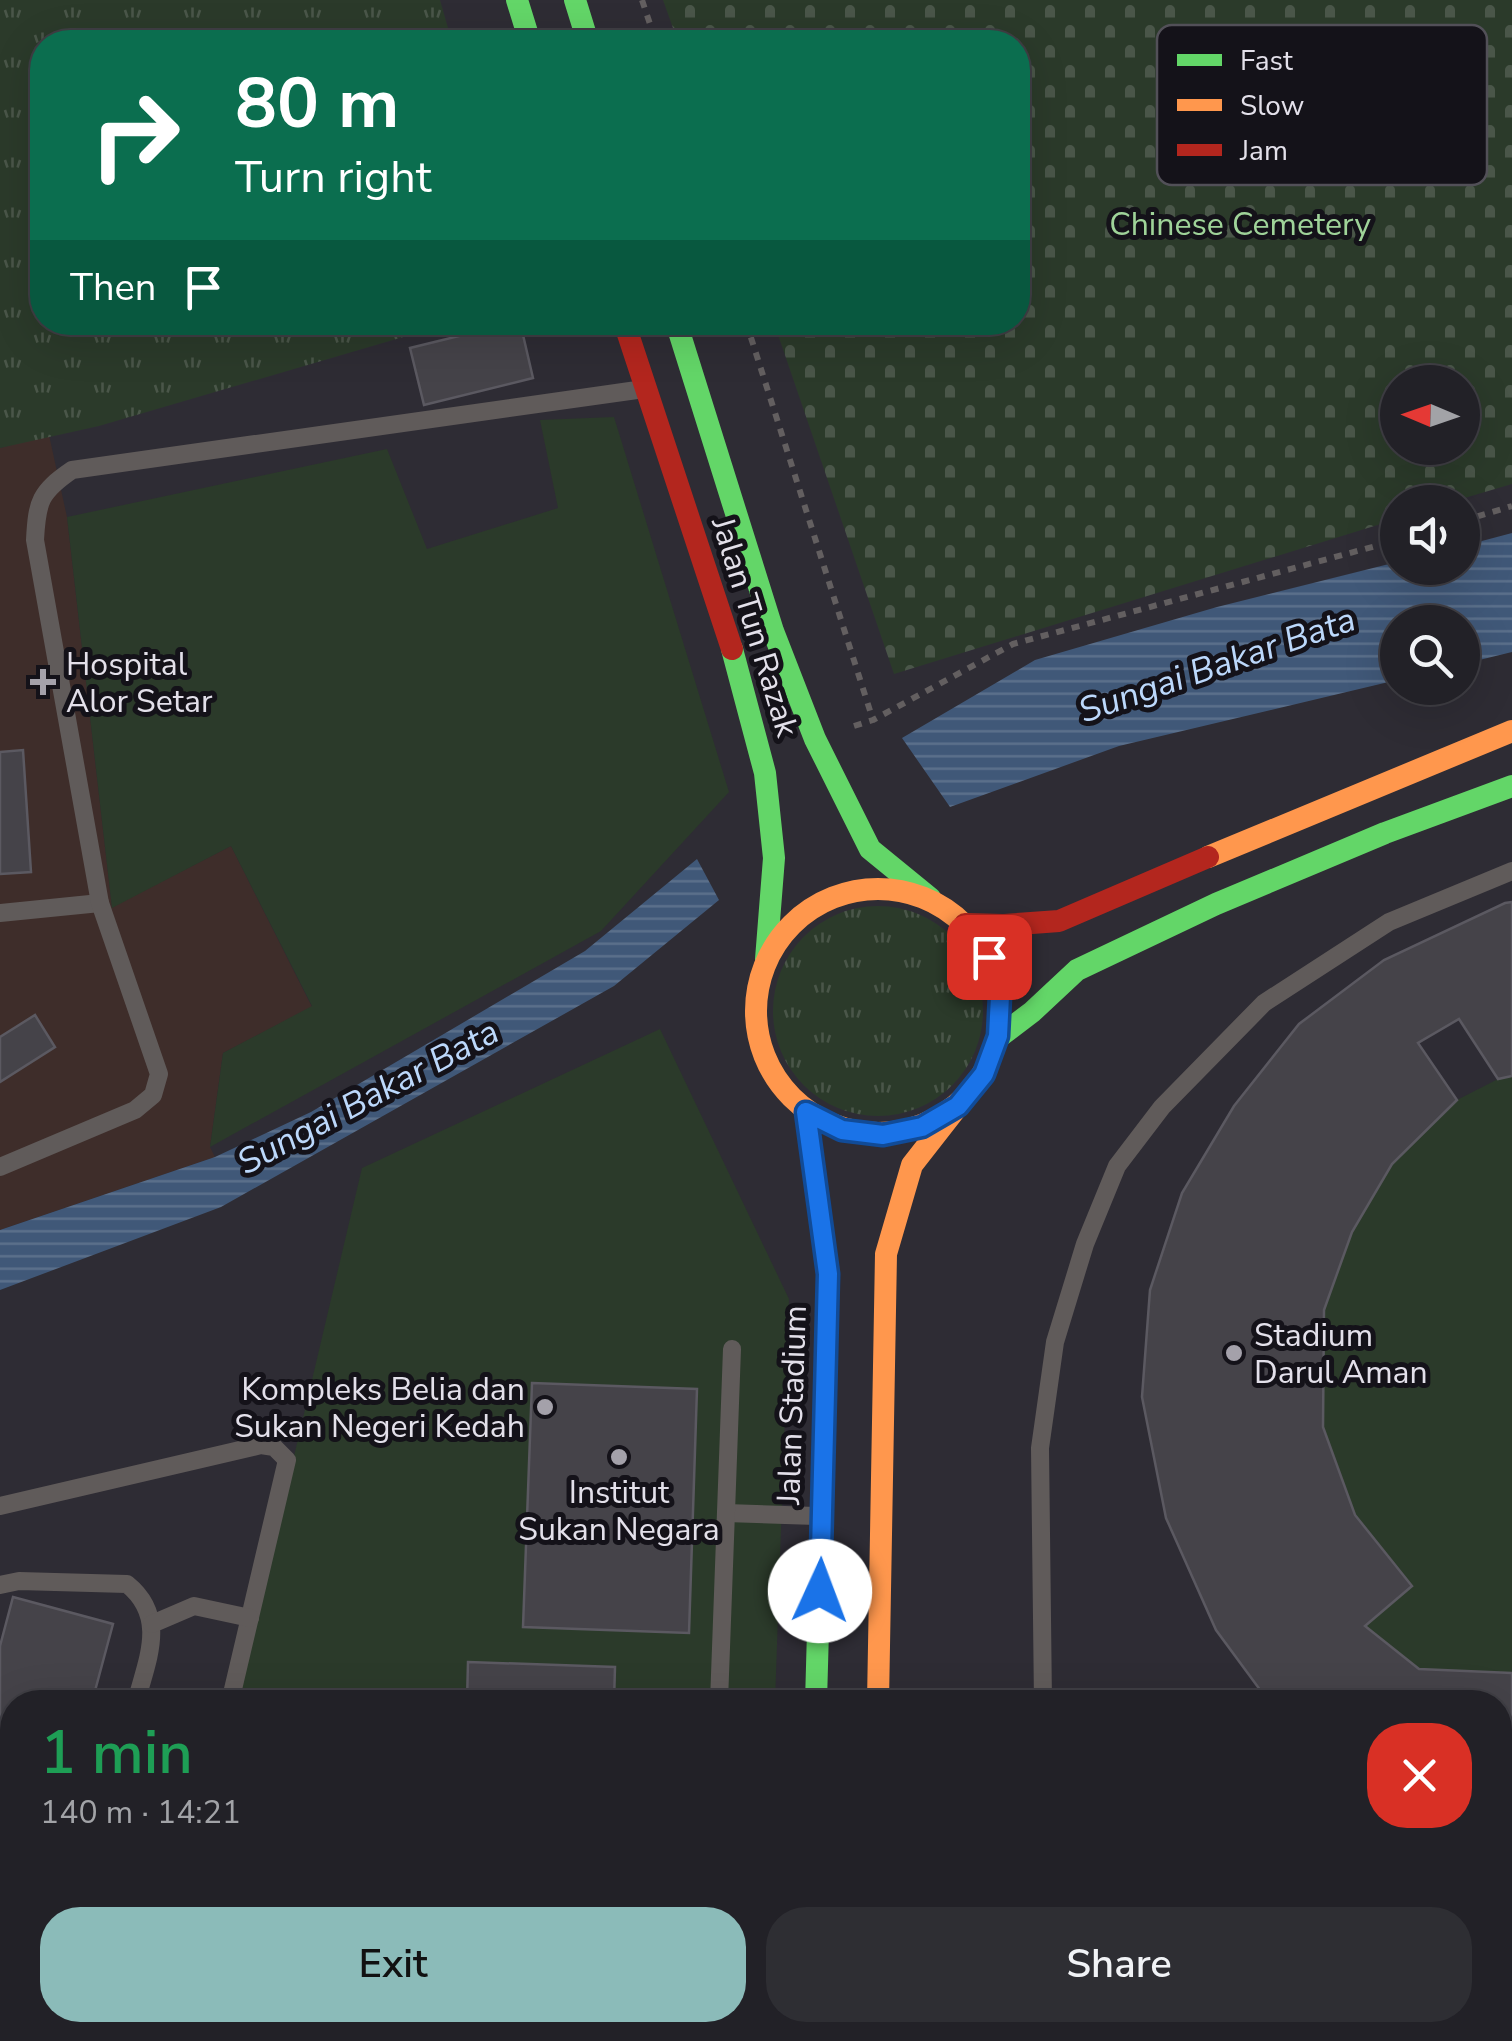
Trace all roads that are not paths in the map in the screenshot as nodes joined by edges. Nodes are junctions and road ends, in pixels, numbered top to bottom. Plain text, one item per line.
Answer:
1 (517, 0) edge
2 (575, 0) edge
3 (526, 30) edge
4 (584, 30) edge
5 (628, 335) edge
6 (680, 335) edge
7 (647, 389) junction
8 (1512, 732) edge
9 (1512, 786) edge
10 (1512, 872) edge
11 (932, 900) junction
12 (100, 903) junction
13 (0, 912) edge
14 (965, 924) junction
15 (766, 959) junction
16 (998, 1036) junction
17 (958, 1106) junction
18 (806, 1112) junction
19 (0, 1166) edge
20 (732, 1349) dead end
21 (0, 1506) edge
22 (726, 1513) junction
23 (822, 1517) junction
24 (0, 1585) edge
25 (250, 1618) junction
26 (152, 1624) junction
27 (139, 1690) edge
28 (233, 1690) edge
29 (720, 1690) edge
30 (816, 1690) edge
31 (878, 1690) edge
32 (1043, 1690) edge

1 - 3 main road
2 - 4 main road
5 - 7 main road, Jalan Tun Razak
6 - 11 main road, Jalan Tun Razak
7 - 12 lane
7 - 15 main road, Jalan Tun Razak
8 - 14 main road
9 - 16 main road
10 - 32 lane
11 - 14 main road
11 - 15 main road
12 - 13 lane
12 - 19 lane
14 - 16 main road
15 - 18 main road
16 - 17 main road
17 - 18 main road
17 - 31 main road
18 - 23 main road, Jalan Stadium
20 - 22 lane
21 - 25 lane
22 - 23 lane
22 - 29 lane
23 - 30 main road, Jalan Stadium
24 - 26 lane
25 - 26 lane
25 - 28 lane
26 - 27 lane

